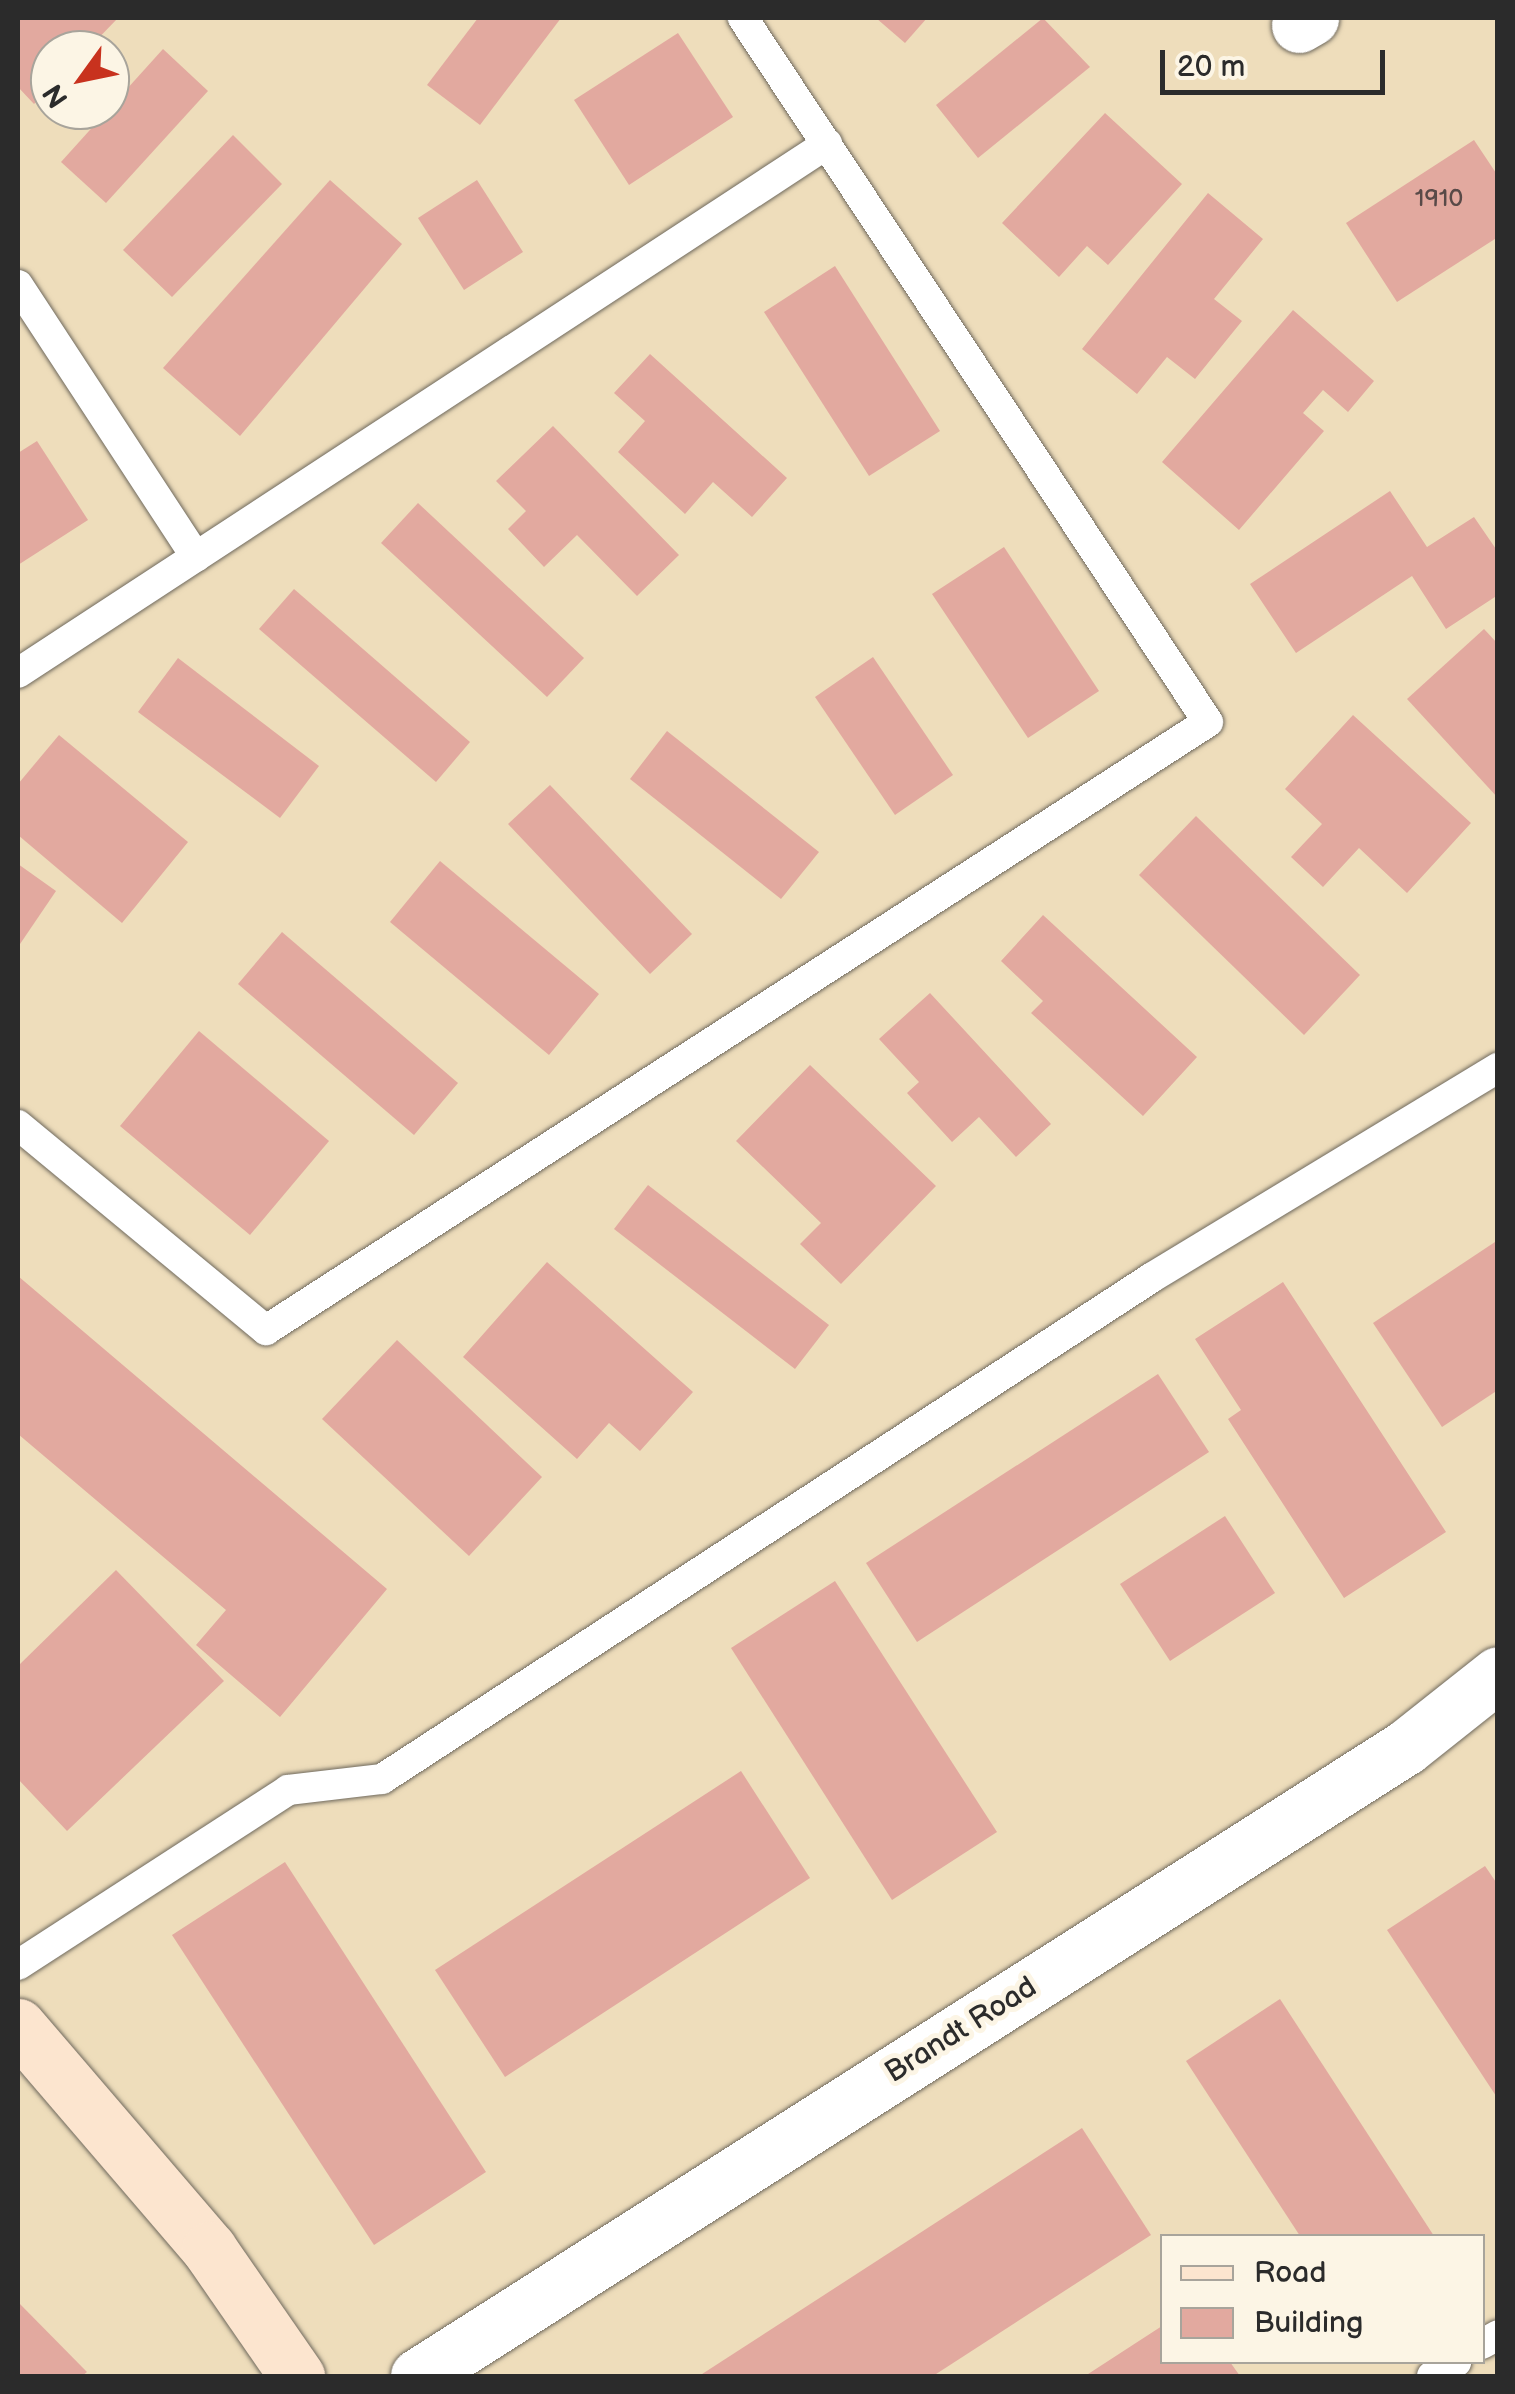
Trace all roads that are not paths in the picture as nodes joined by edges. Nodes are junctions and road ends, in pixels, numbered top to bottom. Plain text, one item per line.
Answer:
1 (743, 18) edge
2 (827, 144) junction
3 (18, 286) edge
4 (196, 557) junction
5 (18, 674) edge
6 (1498, 1068) edge
7 (18, 1125) edge
8 (1498, 1674) edge
9 (18, 1965) edge
10 (18, 2026) edge
11 (297, 2376) edge
12 (418, 2376) edge

1 - 2 lane
2 - 4 lane
2 - 7 lane
3 - 4 lane
4 - 5 lane
6 - 9 lane
8 - 12 street, Brandt Road
10 - 11 main road

